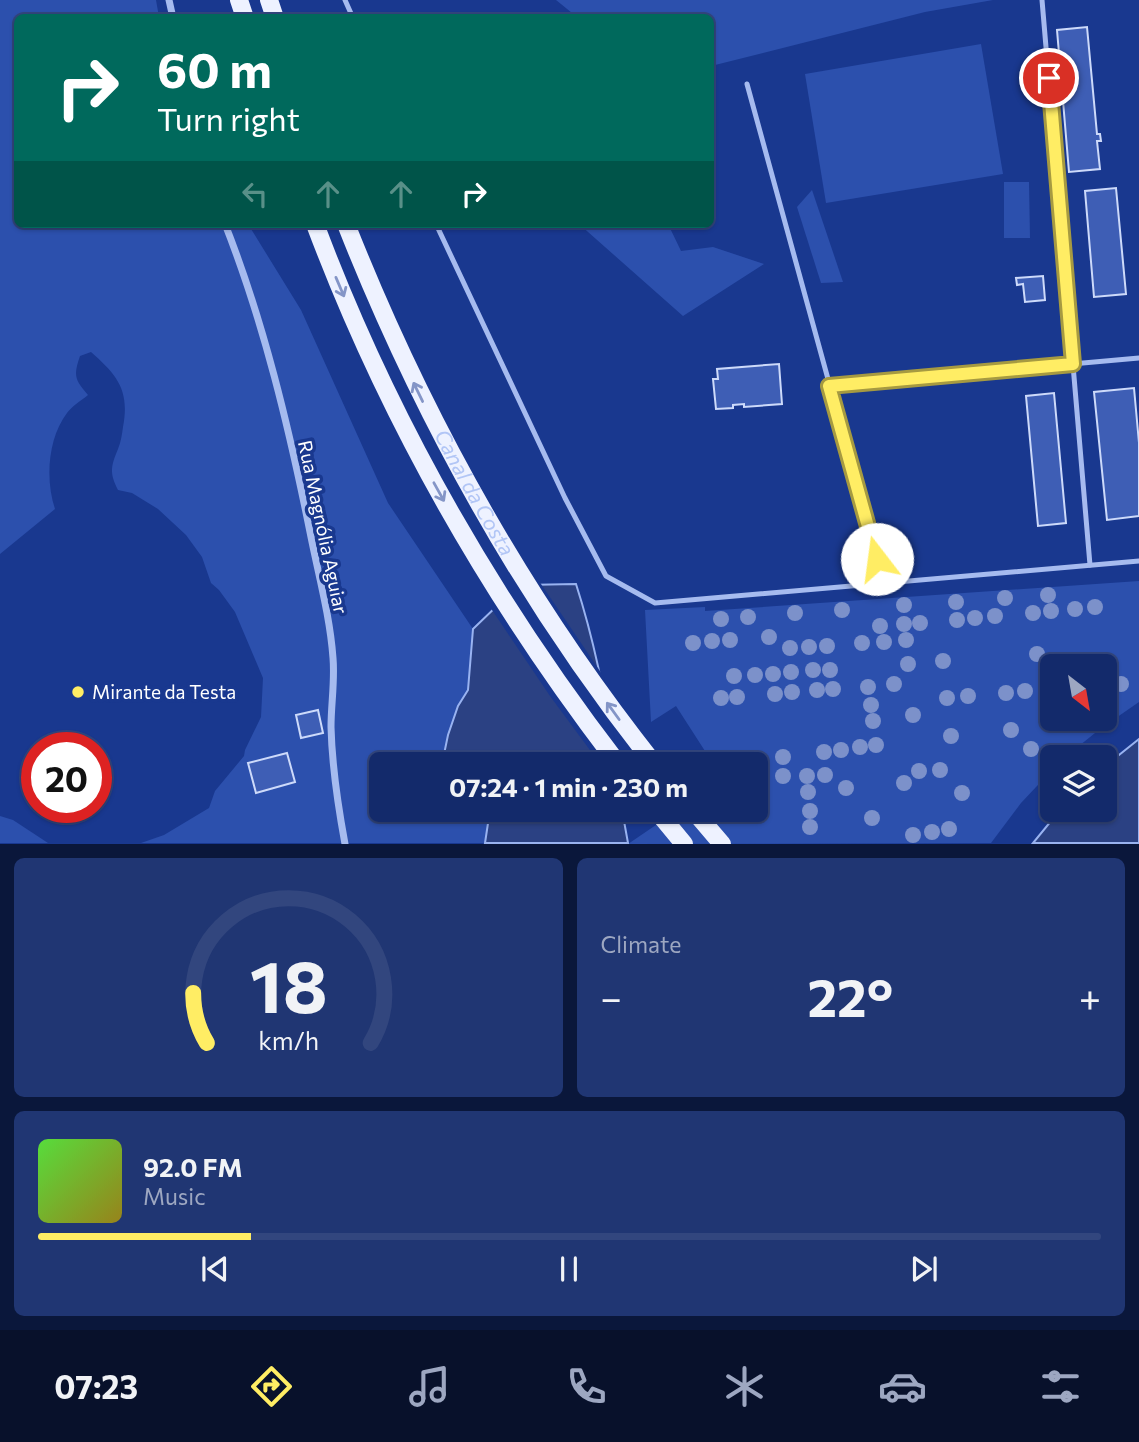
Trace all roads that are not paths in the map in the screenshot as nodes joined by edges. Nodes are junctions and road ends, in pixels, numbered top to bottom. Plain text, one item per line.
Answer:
1 (1042, 0) edge
2 (747, 84) dead end
3 (227, 228) edge
4 (317, 228) edge
5 (348, 228) edge
6 (438, 228) edge
7 (1139, 358) edge
8 (1073, 364) junction
9 (829, 386) junction
10 (1139, 561) edge
11 (1090, 565) junction
12 (884, 583) junction
13 (610, 752) edge
14 (646, 752) edge
15 (666, 822) edge
16 (703, 822) edge
17 (345, 844) edge
18 (684, 844) edge
19 (722, 844) edge

1 - 8 lane
2 - 9 lane
3 - 17 street, Rua Magnólia Aguiar
4 -> 13 main road
14 -> 5 main road
6 - 12 lane
7 - 8 lane
8 - 9 lane
8 - 11 lane
9 - 12 lane
10 - 11 lane
11 - 12 lane
15 - 18 main road
16 - 19 main road

